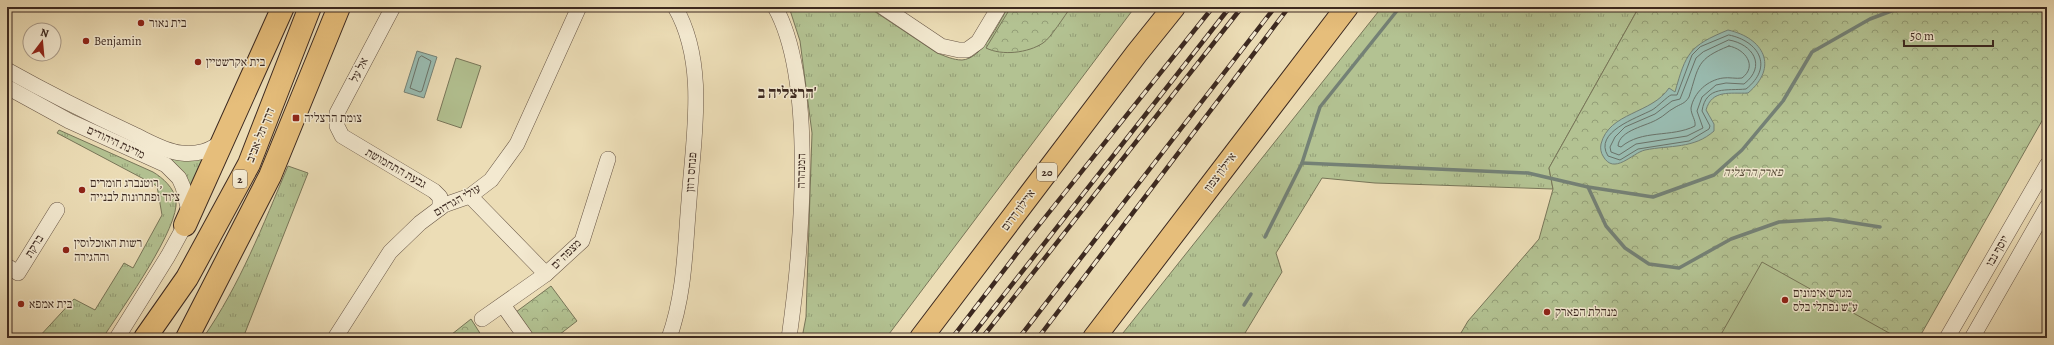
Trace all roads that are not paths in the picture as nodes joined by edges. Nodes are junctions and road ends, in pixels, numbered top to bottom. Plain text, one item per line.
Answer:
1 (283, 7) edge
2 (310, 7) edge
3 (339, 7) edge
4 (393, 7) edge
5 (579, 7) edge
6 (675, 7) edge
7 (775, 7) edge
8 (883, 7) edge
9 (999, 7) edge
10 (1174, 7) edge
11 (1347, 7) edge
12 (7, 70) edge
13 (7, 87) edge
14 (342, 136) joint
15 (224, 140) junction
16 (608, 159) dead end
17 (2047, 165) edge
18 (470, 196) junction
19 (2047, 207) edge
20 (440, 208) junction
21 (57, 210) dead end
22 (185, 225) junction
23 (7, 266) edge
24 (546, 274) junction
25 (503, 305) junction
26 (203, 307) junction
27 (482, 319) dead end
28 (117, 338) edge
29 (145, 338) edge
30 (179, 338) edge
31 (187, 338) edge
32 (335, 338) edge
33 (522, 338) edge
34 (669, 338) edge
35 (789, 338) edge
36 (921, 338) edge
37 (1094, 338) edge
38 (1947, 338) edge
39 (1972, 338) edge

1 - 15 highway
2 - 29 highway, דרך תל-אביב / 2
3 - 26 highway, 2
4 - 14 street, אל על
5 - 18 street, עולי הגרדום
6 - 34 street, פנחס רוזן
7 - 35 street, המנהרה
8 - 9 street
10 - 36 highway, איילון דרום / 20
11 - 37 highway, איילון צפון
12 - 15 street, מדינת היהודים
13 - 22 street, מדינת היהודים
14 - 20 street, גבעת התחמושת
15 - 22 highway
16 - 24 street, מצפה ים
17 - 38 street, יוסף נבו
18 - 20 street, עולי הגרדום
18 - 24 street
19 - 39 street, יוסף נבו
20 - 32 street, עולי הגרדום
21 - 23 street, ברקת
22 - 28 street
24 - 25 street, מצפה ים
25 - 27 street, מצפה ים
25 - 33 street
26 - 30 highway, 2
26 - 31 highway

